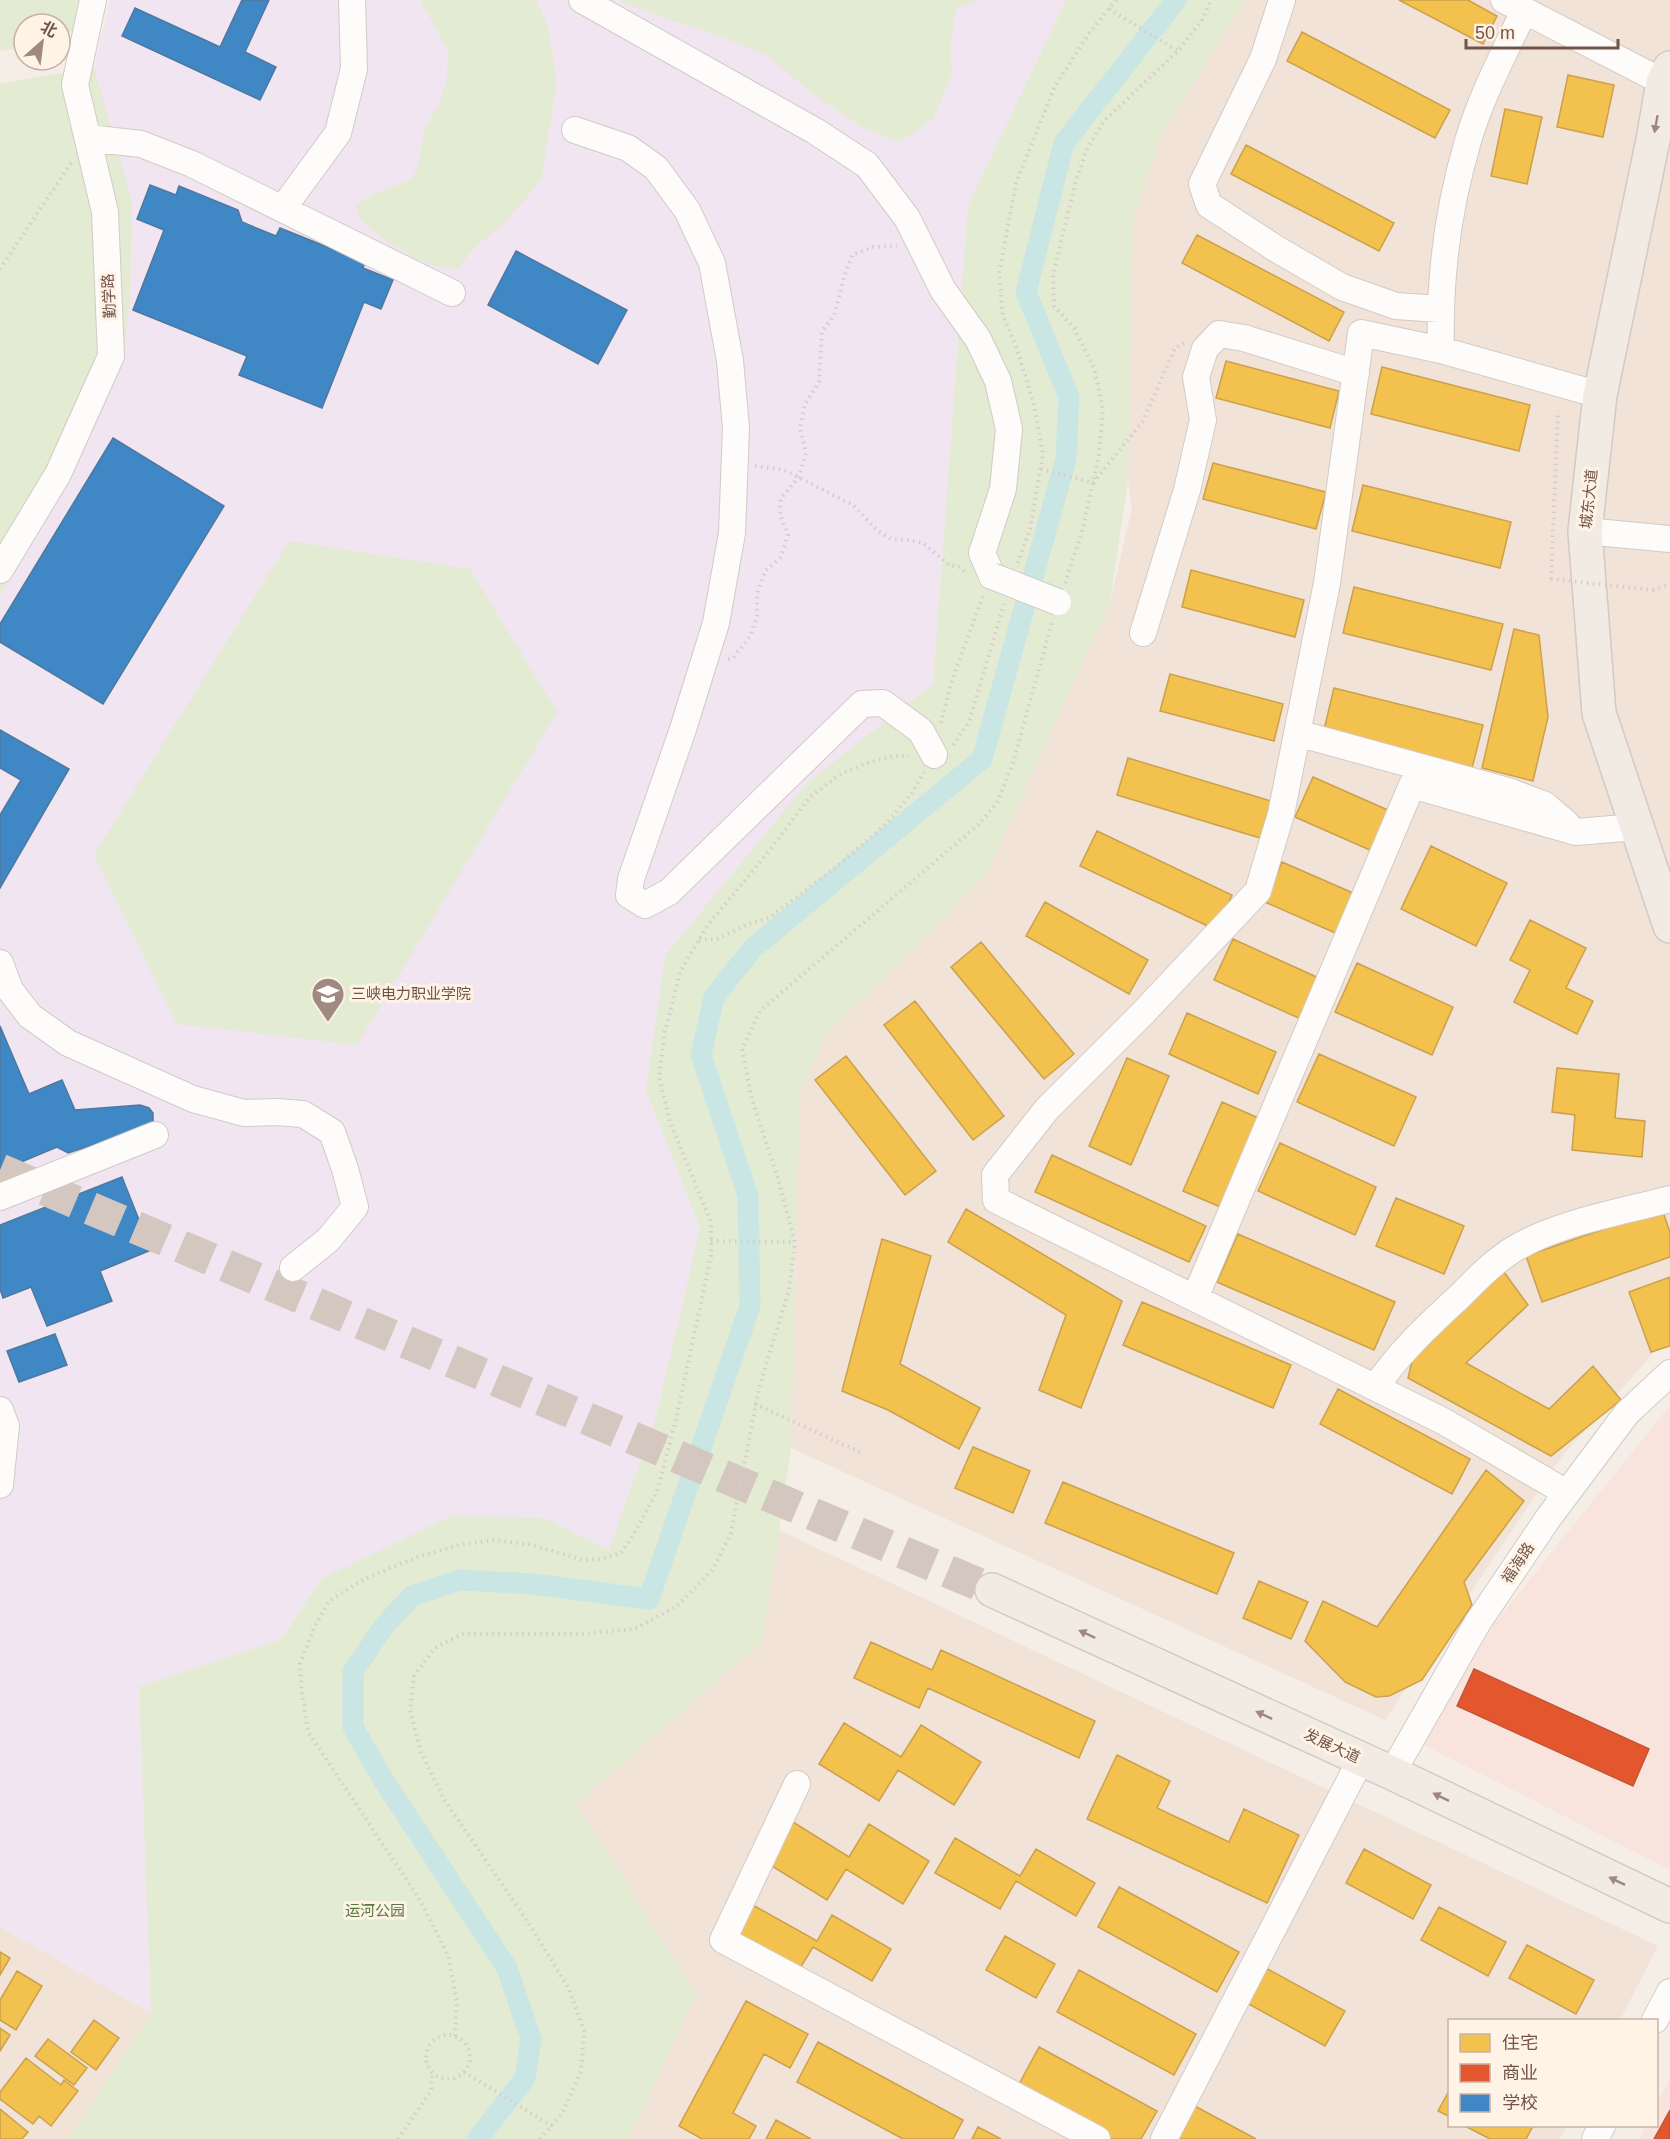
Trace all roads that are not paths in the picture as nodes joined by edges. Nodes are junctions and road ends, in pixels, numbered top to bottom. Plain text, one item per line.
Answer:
1 (93, 0) edge
2 (351, 0) edge
3 (582, 0) edge
4 (1282, 0) edge
5 (1514, 5) edge
6 (1666, 75) edge
7 (575, 130) dead end
8 (88, 138) junction
9 (1670, 157) edge
10 (283, 208) junction
11 (452, 292) dead end
12 (1440, 309) junction
13 (1441, 350) junction
14 (1356, 373) junction
15 (1600, 395) junction
16 (1595, 532) junction
17 (1670, 539) edge
18 (0, 570) edge
19 (1058, 602) road end
20 (1143, 633) dead end
21 (1297, 733) junction
22 (934, 755) road end
23 (1637, 827) junction
24 (1576, 832) junction
25 (1670, 863) edge
26 (1670, 926) edge
27 (0, 963) edge
28 (155, 1135) dead end
29 (0, 1197) edge
30 (1670, 1199) edge
31 (293, 1268) dead end
32 (1195, 1298) junction
33 (1670, 1373) edge
34 (1376, 1387) junction
35 (0, 1410) edge
36 (0, 1485) edge
37 (1568, 1492) junction
38 (992, 1590) tunnel mouth
39 (1360, 1759) junction
40 (1392, 1773) junction
41 (797, 1784) dead end
42 (1670, 1906) edge
43 (1670, 1992) edge
44 (1656, 2019) edge
45 (1097, 2139) edge
46 (1164, 2139) edge

1 - 8 street, 勤学路
2 - 10 street
3 - 19 street, bridge
4 - 12 street
5 - 6 street
5 - 12 street
6 -> 15 main road, 城东大道
7 - 22 street
8 - 10 street
8 - 18 street, 勤学路
9 - 16 main road, 城东大道
10 - 11 street
12 - 13 street
13 - 14 street
13 - 15 street
14 - 20 street
14 - 21 street
15 - 16 main road, 城东大道
16 - 17 street
16 - 23 main road, 城东大道
16 - 25 main road, 城东大道
21 - 24 street
21 - 32 street
23 - 24 street
23 - 26 main road, 城东大道
24 - 32 street
27 - 31 street
28 - 29 street
30 - 34 street
32 - 34 street
33 - 37 street, 福海路
34 - 37 street
35 - 36 street
37 - 40 street, 福海路
39 -> 38 main road, 发展大道
39 - 40 main road, 发展大道
39 - 46 street
42 -> 40 main road, 发展大道
41 - 45 street
43 - 44 street

